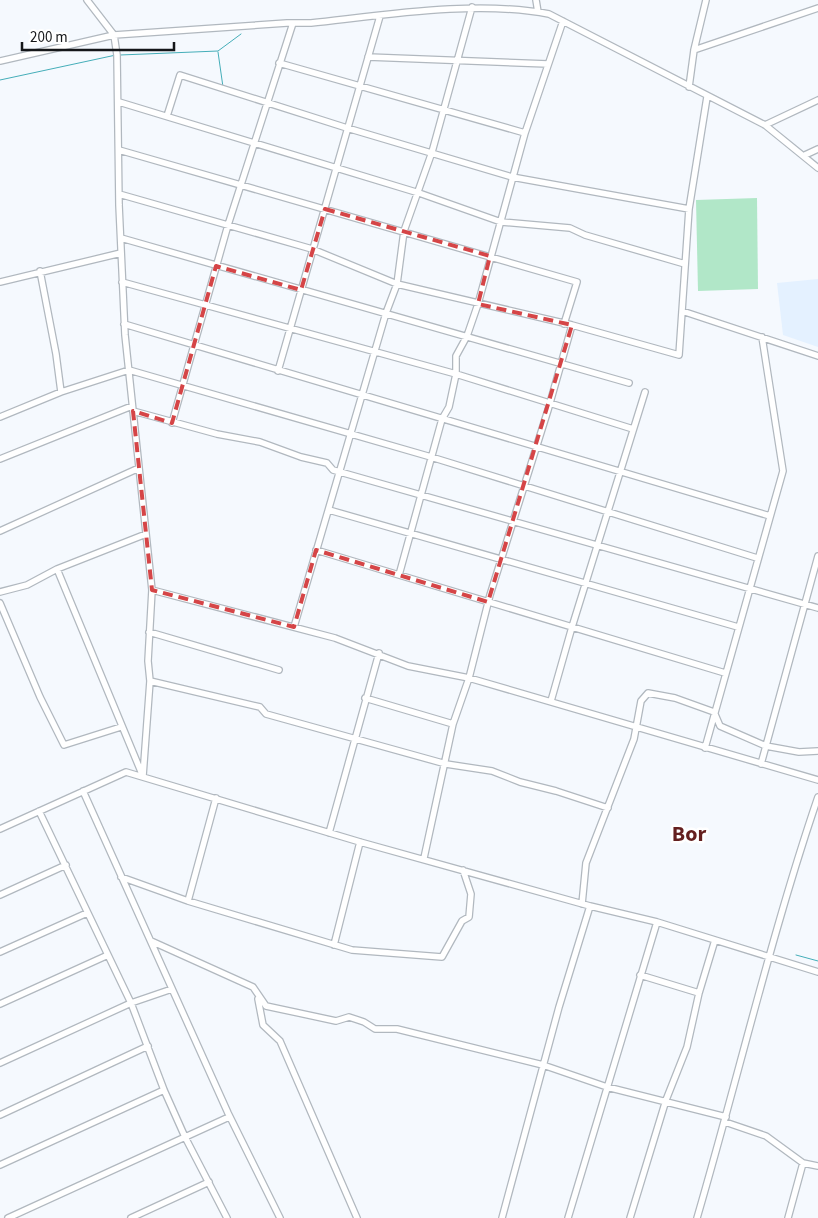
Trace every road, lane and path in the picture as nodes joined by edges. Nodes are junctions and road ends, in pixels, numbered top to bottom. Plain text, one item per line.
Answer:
1 (87, 0) edge
2 (536, 0) edge
3 (706, 0) edge
4 (472, 7) junction
5 (818, 8) edge
6 (538, 12) junction
7 (380, 16) junction
8 (562, 21) junction
9 (293, 23) junction
10 (114, 35) junction
11 (694, 50) junction
12 (368, 57) junction
13 (458, 59) junction
14 (0, 62) edge
15 (279, 63) junction
16 (548, 64) junction
17 (360, 85) junction
18 (689, 87) junction
19 (707, 97) junction
20 (818, 100) edge
21 (119, 102) junction
22 (266, 103) junction
23 (443, 110) junction
24 (167, 116) junction
25 (765, 125) junction
26 (347, 128) junction
27 (525, 133) junction
28 (254, 143) junction
29 (818, 149) edge
30 (119, 150) junction
31 (432, 152) junction
32 (805, 155) junction
33 (336, 168) junction
34 (818, 168) edge
35 (512, 177) junction
36 (241, 185) junction
37 (419, 193) junction
38 (119, 194) junction
39 (324, 208) junction
40 (689, 209) junction
41 (501, 222) junction
42 (228, 225) junction
43 (404, 231) junction
44 (120, 238) junction
45 (312, 249) junction
46 (121, 253) junction
47 (490, 256) junction
48 (685, 264) junction
49 (216, 266) junction
50 (40, 272) junction
51 (0, 282) edge
52 (122, 282) junction
53 (397, 284) junction
54 (301, 290) junction
55 (204, 304) junction
56 (478, 304) junction
57 (682, 311) junction
58 (386, 314) junction
59 (124, 324) junction
60 (564, 324) junction
61 (572, 325) junction
62 (290, 327) junction
63 (467, 336) junction
64 (762, 337) junction
65 (193, 345) junction
66 (375, 351) junction
67 (818, 356) edge
68 (561, 364) junction
69 (129, 370) junction
70 (278, 371) junction
71 (456, 374) junction
72 (629, 383) dead end
73 (182, 385) junction
74 (61, 392) junction
75 (645, 392) dead end
76 (362, 395) junction
77 (550, 404) junction
78 (132, 409) junction
79 (0, 417) edge
80 (442, 419) junction
81 (172, 423) junction
82 (633, 429) junction
83 (351, 433) junction
84 (536, 447) junction
85 (431, 457) junction
86 (0, 459) edge
87 (139, 468) junction
88 (340, 472) junction
89 (620, 472) junction
90 (524, 487) junction
91 (420, 495) junction
92 (329, 510) junction
93 (607, 512) junction
94 (770, 516) junction
95 (513, 520) junction
96 (0, 531) edge
97 (410, 533) junction
98 (146, 534) junction
99 (597, 544) junction
100 (316, 550) junction
101 (818, 556) edge
102 (757, 558) junction
103 (501, 560) junction
104 (57, 569) junction
105 (399, 575) junction
106 (585, 584) junction
107 (749, 588) junction
108 (152, 590) junction
109 (0, 592) edge
110 (488, 602) junction
111 (0, 603) edge
112 (805, 604) junction
113 (818, 608) edge
114 (572, 626) junction
115 (294, 627) junction
116 (738, 627) junction
117 (149, 632) junction
118 (379, 653) junction
119 (279, 670) dead end
120 (725, 673) junction
121 (469, 678) junction
122 (150, 680) junction
123 (365, 698) junction
124 (551, 701) junction
125 (714, 712) junction
126 (453, 724) junction
127 (121, 727) junction
128 (636, 728) junction
129 (354, 739) junction
130 (766, 746) junction
131 (704, 748) junction
132 (818, 751) edge
133 (446, 764) junction
134 (761, 764) junction
135 (143, 776) junction
136 (818, 780) edge
137 (83, 790) junction
138 (818, 796) edge
139 (216, 798) junction
140 (608, 808) junction
141 (39, 811) junction
142 (0, 829) edge
143 (330, 833) junction
144 (360, 842) junction
145 (424, 858) junction
146 (66, 865) junction
147 (463, 870) junction
148 (121, 877) junction
149 (0, 895) edge
150 (188, 901) junction
151 (582, 904) junction
152 (590, 906) junction
153 (87, 913) junction
154 (657, 922) junction
155 (715, 940) junction
156 (151, 941) junction
157 (334, 945) junction
158 (0, 952) edge
159 (108, 955) junction
160 (769, 957) junction
161 (818, 972) edge
162 (640, 975) junction
163 (253, 987) junction
164 (172, 989) junction
165 (699, 993) junction
166 (131, 1003) junction
167 (0, 1004) edge
168 (148, 1046) junction
169 (0, 1063) edge
170 (543, 1066) junction
171 (607, 1088) junction
172 (164, 1090) junction
173 (666, 1100) junction
174 (0, 1115) edge
175 (229, 1116) junction
176 (726, 1120) junction
177 (185, 1137) junction
178 (803, 1162) junction
179 (0, 1165) edge
180 (818, 1166) edge
181 (210, 1182) junction
182 (8, 1218) edge
183 (131, 1218) edge
184 (227, 1218) edge
185 (280, 1218) edge
186 (357, 1218) edge
187 (502, 1218) edge
188 (568, 1218) edge
189 (630, 1218) edge
190 (697, 1218) edge
191 (788, 1218) edge

1 - 10 street
2 - 6 street
3 - 11 street
4 - 6 street
4 - 7 street
4 - 13 street
5 - 11 street
6 - 8 street
7 - 9 street
7 - 12 street
8 - 16 street
8 - 18 street
9 - 10 street
9 - 15 street
10 - 14 street
10 - 21 street
11 - 18 street
12 - 13 street
12 - 17 street
13 - 16 street
13 - 23 street
15 - 17 street
15 - 22 street
16 - 27 street
17 - 23 street
17 - 26 street
18 - 19 street
19 - 25 street
19 - 40 street
20 - 25 street
21 - 24 street
21 - 30 street
22 - 24 street
22 - 26 street
22 - 28 street
23 - 27 street
23 - 31 street
24 - 28 street
25 - 32 street
26 - 31 street
26 - 33 street
27 - 35 street
28 - 33 street
28 - 36 street
29 - 32 street
30 - 36 street
30 - 38 street
31 - 35 street
31 - 37 street
32 - 34 street
33 - 37 street
33 - 39 street
35 - 40 street
35 - 41 street
36 - 39 street
36 - 42 street
37 - 41 street
37 - 43 street
38 - 42 street
38 - 44 street
39 - 43 street
39 - 45 street
40 - 48 street
41 - 47 street
41 - 48 street
42 - 45 street
42 - 49 street
43 - 47 street
43 - 53 street
44 - 46 street
44 - 49 street
45 - 53 street
45 - 54 street
46 - 50 street
46 - 52 street
47 - 56 street
47 - 60 street
48 - 57 street
49 - 54 street
49 - 55 street
50 - 51 street
50 - 74 street
52 - 55 street
52 - 59 street
53 - 56 street
53 - 58 street
54 - 58 street
54 - 62 street
55 - 62 street
55 - 65 street
56 - 60 street
56 - 63 street
57 - 61 street
57 - 64 street
58 - 63 street
58 - 66 street
59 - 65 street
59 - 69 street
60 - 61 street
61 - 68 street
62 - 66 street
62 - 70 street
63 - 68 street
63 - 71 street
64 - 67 street
64 - 94 street
65 - 70 street
65 - 73 street
66 - 71 street
66 - 76 street
68 - 72 street
68 - 77 street
69 - 73 street
69 - 74 street
69 - 78 street
70 - 76 street
71 - 77 street
71 - 80 street
73 - 81 street
73 - 83 street
74 - 79 street
75 - 82 street
76 - 80 street
76 - 83 street
77 - 82 street
77 - 84 street
78 - 81 street
78 - 86 street
78 - 87 street
80 - 84 street
80 - 85 street
81 - 88 street
82 - 89 street
83 - 85 street
83 - 88 street
84 - 89 street
84 - 90 street
85 - 90 street
85 - 91 street
87 - 96 street
87 - 98 street
88 - 91 street
88 - 92 street
89 - 93 street
89 - 94 street
90 - 93 street
90 - 95 street
91 - 95 street
91 - 97 street
92 - 97 street
92 - 100 street
93 - 99 street
93 - 102 street
94 - 102 street
95 - 99 street
95 - 103 street
97 - 103 street
97 - 105 street
98 - 104 street
98 - 108 street
99 - 106 street
99 - 107 street
100 - 105 street
100 - 115 street
101 - 112 street
102 - 107 street
103 - 106 street
103 - 110 street
104 - 109 street
104 - 127 street
105 - 110 street
106 - 114 street
106 - 116 street
107 - 112 street
107 - 116 street
108 - 115 street
108 - 117 street
110 - 114 street
110 - 121 street
111 - 127 street
112 - 113 street
112 - 130 street
114 - 120 street
114 - 124 street
115 - 118 street
116 - 120 street
117 - 119 street
117 - 122 street
118 - 121 street
118 - 123 street
120 - 125 street
121 - 124 street
121 - 126 street
122 - 129 street
122 - 135 street
123 - 126 street
123 - 129 street
124 - 128 street
125 - 128 street
125 - 130 street
125 - 131 street
126 - 133 street
127 - 135 street
128 - 131 street
128 - 140 street
129 - 133 street
129 - 143 street
130 - 132 street
130 - 134 street
131 - 134 street
133 - 140 street
133 - 145 street
134 - 136 street
135 - 137 street
135 - 139 street
137 - 141 street
137 - 148 street
138 - 160 street
139 - 143 street
139 - 150 street
140 - 151 street
141 - 142 street
141 - 146 street
143 - 144 street
144 - 145 street
144 - 157 street
145 - 147 street
146 - 149 street
146 - 153 street
147 - 151 street
147 - 157 street
148 - 150 street
148 - 156 street
150 - 157 street
151 - 152 street
152 - 154 street
152 - 170 street
153 - 158 street
153 - 159 street
154 - 155 street
154 - 162 street
155 - 160 street
155 - 165 street
156 - 163 street
156 - 164 street
159 - 166 street
159 - 167 street
160 - 161 street
160 - 176 street
162 - 165 street
162 - 171 street
163 - 170 street
163 - 186 street
164 - 166 street
164 - 175 street
165 - 173 street
166 - 168 street
166 - 169 street
168 - 172 street
168 - 174 street
170 - 171 street
170 - 187 street
171 - 173 street
171 - 188 street
172 - 177 street
172 - 179 street
173 - 176 street
173 - 189 street
175 - 177 street
175 - 185 street
176 - 178 street
176 - 190 street
177 - 181 street
177 - 182 street
178 - 180 street
178 - 191 street
181 - 183 street
181 - 184 street

